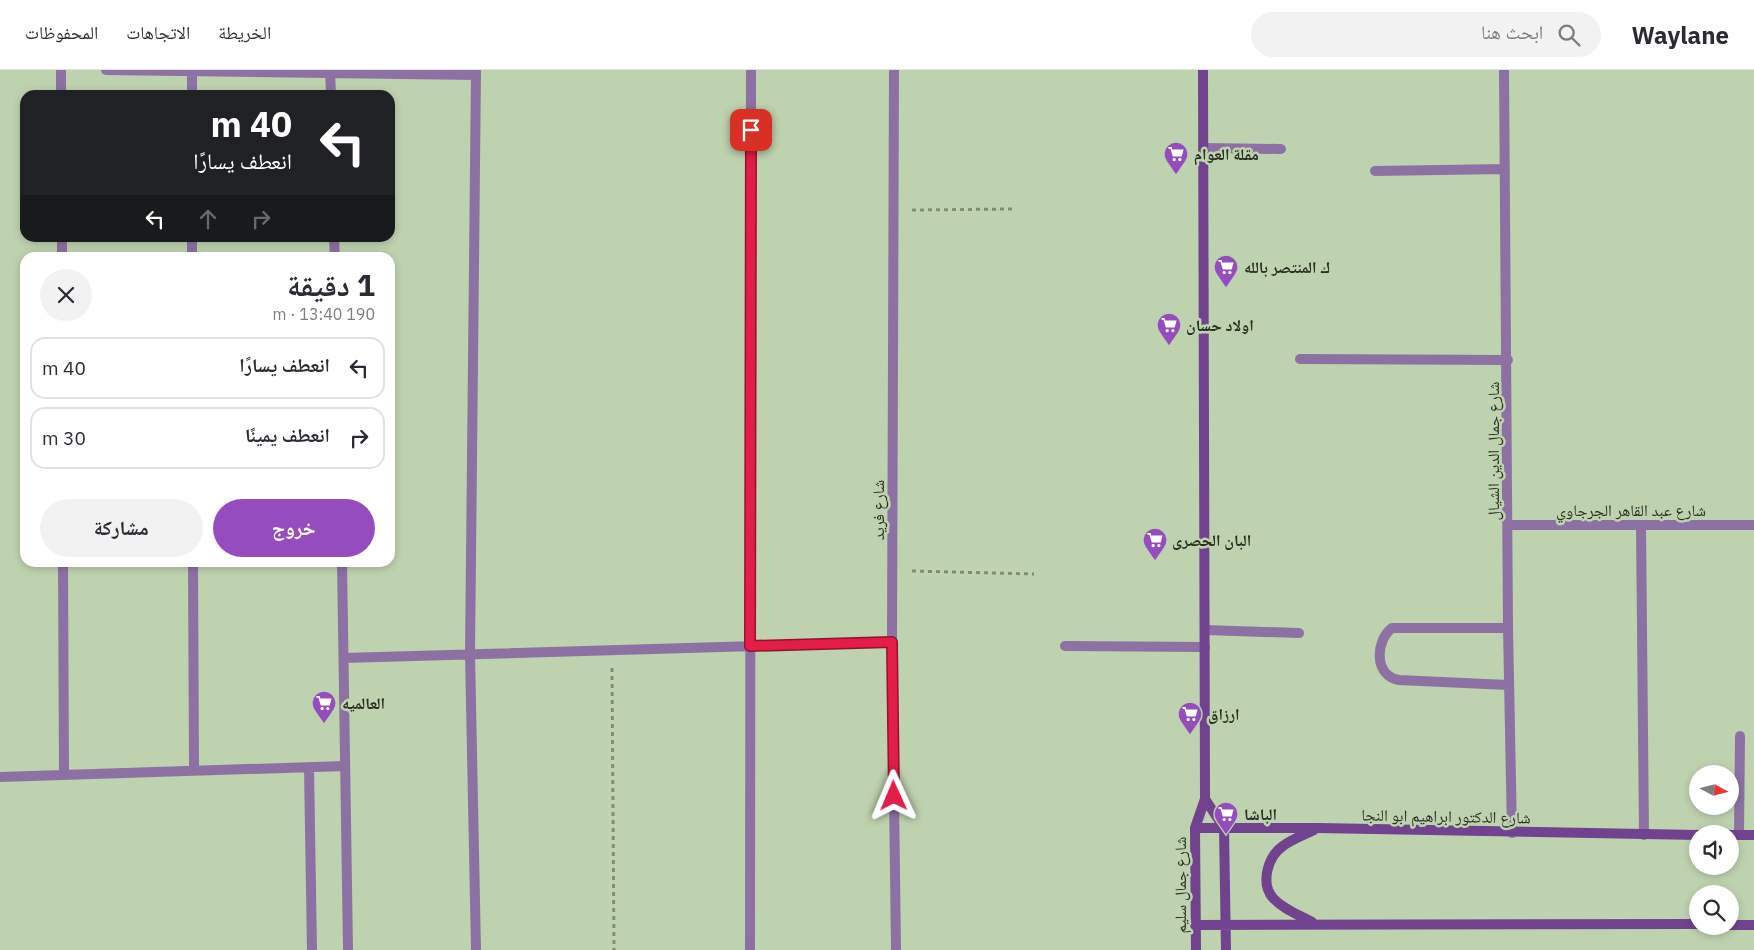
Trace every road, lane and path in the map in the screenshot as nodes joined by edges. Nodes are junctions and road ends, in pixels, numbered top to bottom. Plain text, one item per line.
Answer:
1 (61, 70) edge
2 (106, 70) edge
3 (751, 70) edge
4 (894, 70) edge
5 (1203, 70) edge
6 (1504, 70) edge
7 (192, 71) edge
8 (330, 72) edge
9 (476, 72) edge
10 (61, 90) edge
11 (192, 90) edge
12 (331, 90) edge
13 (1203, 148) junction
14 (1282, 149) dead end
15 (1505, 170) junction
16 (1375, 171) dead end
17 (1012, 209) dead end
18 (894, 210) junction
19 (1300, 359) dead end
20 (1508, 360) junction
21 (1508, 525) junction
22 (1640, 525) junction
23 (1754, 525) edge
24 (63, 567) edge
25 (193, 567) edge
26 (342, 567) edge
27 (892, 571) junction
28 (1034, 574) dead end
29 (1508, 628) junction
30 (1205, 630) junction
31 (1300, 633) dead end
32 (892, 642) junction
33 (750, 646) junction
34 (1065, 646) dead end
35 (1205, 647) junction
36 (611, 650) junction
37 (470, 654) junction
38 (344, 658) junction
39 (1508, 685) junction
40 (1740, 736) dead end
41 (344, 766) junction
42 (309, 767) junction
43 (194, 770) junction
44 (64, 775) junction
45 (0, 777) edge
46 (1205, 798) junction
47 (1735, 825) edge
48 (1195, 828) junction
49 (1224, 828) junction
50 (1318, 828) junction
51 (1512, 833) junction
52 (1689, 835) edge
53 (1739, 835) edge
54 (1754, 835) edge
55 (1644, 836) junction
56 (1313, 923) junction
57 (1689, 924) edge
58 (1739, 924) edge
59 (1195, 925) junction
60 (1225, 925) junction
61 (1754, 925) edge
62 (312, 950) edge
63 (348, 950) edge
64 (476, 950) edge
65 (614, 950) edge
66 (750, 950) edge
67 (896, 950) edge
68 (1196, 950) edge
69 (1226, 950) edge

1 - 10 street
2 - 7 street
3 - 33 street
4 - 18 street, شارع فريد
5 - 13 main road
6 - 15 street, شارع جمال الدين الشيال
7 - 8 street
7 - 11 street
8 - 9 street
8 - 12 street
9 - 37 street
13 - 14 street
13 - 30 main road
15 - 16 street
15 - 20 street, شارع جمال الدين الشيال
17 - 18 path
18 - 27 street, شارع فريد
19 - 20 street
20 - 21 street, شارع جمال الدين الشيال
21 - 22 street, شارع عبد القاهر الجرجاوي
21 - 29 street, شارع جمال الدين الشيال
22 - 23 street, شارع عبد القاهر الجرجاوي
22 - 55 street
24 - 44 street
25 - 43 street
26 - 38 street
27 - 28 path
27 - 32 street, شارع فريد
29 - 39 street, شارع جمال الدين الشيال
29 - 39 street
30 - 31 street
30 - 35 main road
32 - 33 street
32 - 67 street, شارع فريد
33 - 36 street
33 - 66 street
34 - 35 street
35 - 46 main road
36 - 37 street
36 - 65 path
37 - 38 street
37 - 64 street
38 - 41 street
39 - 51 street, شارع جمال الدين الشيال
40 - 47 street
41 - 42 street
41 - 63 street
42 - 43 street
42 - 62 street
43 - 44 street
44 - 45 street
46 - 48 main road, شارع جمال سليم
46 - 49 main road
48 - 49 main road, شارع الدكتور ابراهيم ابو النجا
48 - 59 main road, شارع جمال سليم
49 - 50 main road, شارع الدكتور ابراهيم ابو النجا
49 - 60 main road
50 - 51 main road, شارع الدكتور ابراهيم ابو النجا
50 - 56 main road
51 - 55 main road, شارع الدكتور ابراهيم ابو النجا
52 - 55 main road, شارع الدكتور ابراهيم ابو النجا
53 - 54 main road
56 - 57 main road
56 - 60 main road
58 - 61 main road
59 - 60 main road
59 - 68 main road, شارع جمال سليم
60 - 69 main road

